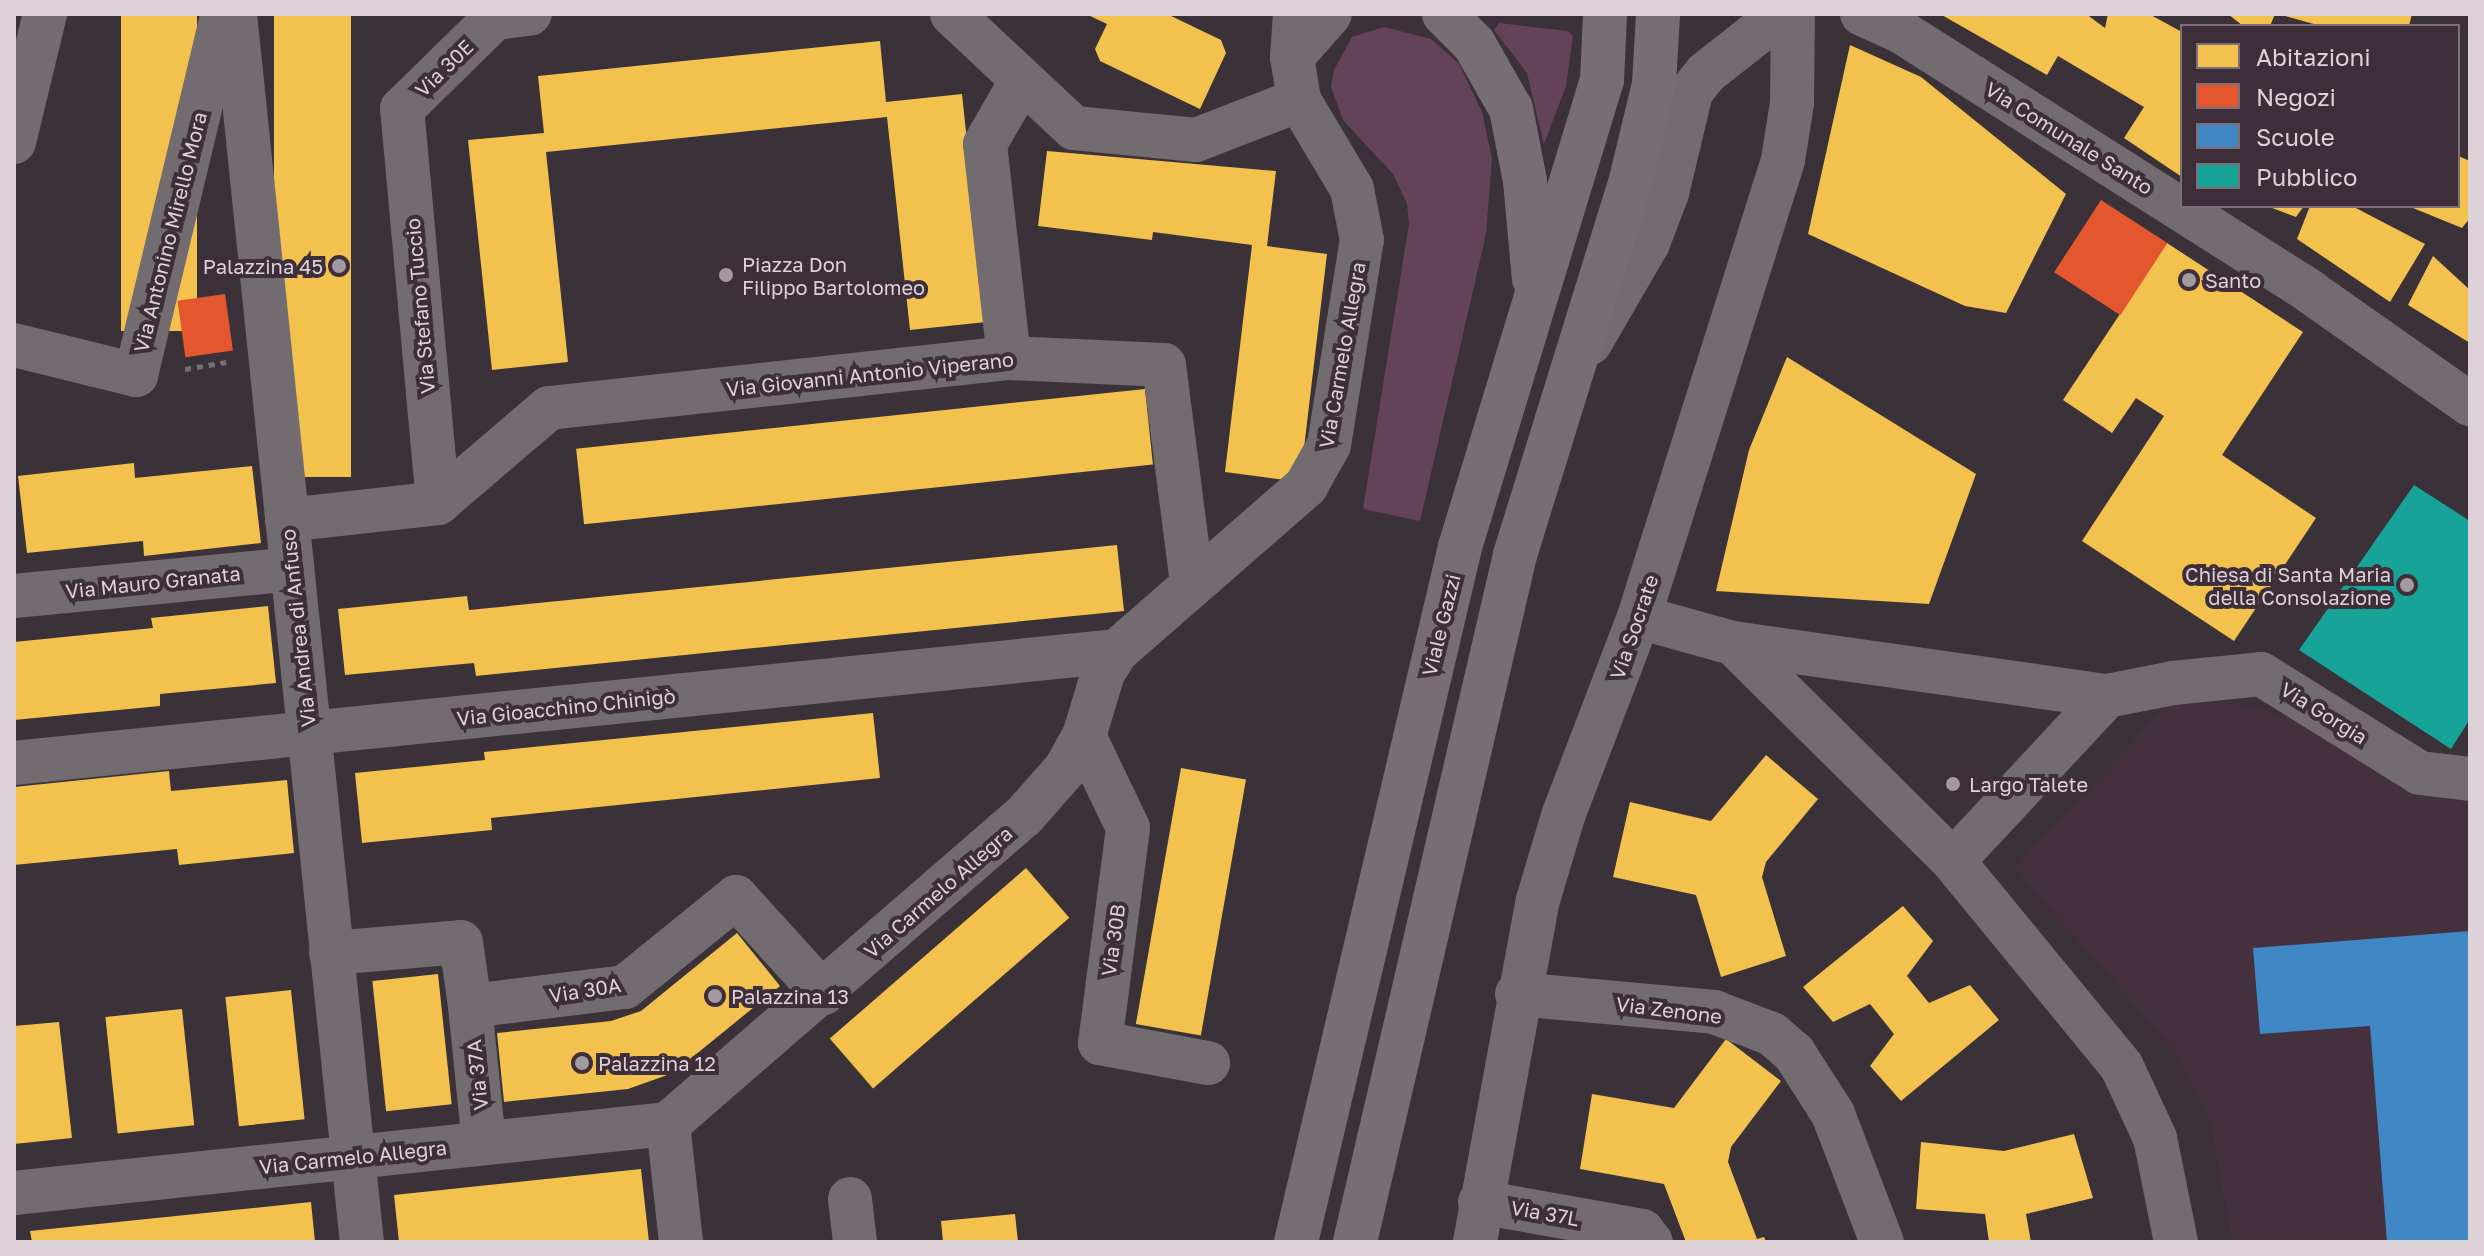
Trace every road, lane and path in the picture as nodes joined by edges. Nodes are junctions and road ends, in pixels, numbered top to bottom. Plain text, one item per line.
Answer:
1 (45, 14) edge
2 (223, 14) edge
3 (235, 14) edge
4 (530, 14) edge
5 (952, 14) edge
6 (1267, 14) edge
7 (1295, 14) edge
8 (1330, 14) edge
9 (1444, 14) edge
10 (1605, 14) edge
11 (1658, 14) edge
12 (1781, 14) edge
13 (1793, 14) edge
14 (1862, 14) edge
15 (1292, 57) junction
16 (1022, 80) junction
17 (1299, 100) junction
18 (402, 109) joint
19 (14, 142) edge
20 (1536, 291) junction
21 (144, 341) junction
22 (14, 345) edge
23 (270, 355) junction
24 (1009, 358) junction
25 (1566, 383) junction
26 (2470, 404) edge
27 (438, 503) junction
28 (287, 520) junction
29 (292, 569) junction
30 (1192, 585) junction
31 (14, 596) edge
32 (1639, 617) junction
33 (1733, 643) junction
34 (1117, 651) junction
35 (2107, 696) junction
36 (309, 733) junction
37 (1084, 736) junction
38 (14, 763) edge
39 (2470, 779) edge
40 (1953, 861) junction
41 (331, 953) junction
42 (823, 993) junction
43 (1517, 994) junction
44 (470, 1006) junction
45 (1208, 1063) dead end
46 (668, 1124) junction
47 (484, 1143) junction
48 (353, 1157) junction
49 (14, 1193) edge
50 (850, 1199) dead end
51 (1478, 1222) edge
52 (362, 1242) edge
53 (681, 1242) edge
54 (855, 1242) edge
55 (1296, 1242) edge
56 (1355, 1242) edge
57 (1651, 1242) edge
58 (1882, 1242) edge
59 (2176, 1242) edge

1 - 19 street
2 - 21 street, Via Antonino Mirello Mora
3 - 23 street, Via Andrea di Anfuso
4 - 18 street, Via 30E
5 - 16 street
6 - 15 street
7 - 15 street
8 - 15 street
9 - 20 main road
10 - 20 main road, Viale Gazzi
11 - 25 main road
12 - 25 street
13 - 32 street, Via Socrate
14 - 26 street, Via Comunale Santo
15 - 17 street, Via Carmelo Allegra
16 - 17 street
16 - 24 street
17 - 30 street, Via Carmelo Allegra
18 - 27 street, Via Stefano Tuccio
20 - 55 main road, Viale Gazzi
21 - 22 street, Via Antonino Mirello Mora
21 - 23 path
23 - 28 street, Via Andrea di Anfuso
24 - 27 street, Via Giovanni Antonio Viperano
24 - 30 street, Via Giovanni Antonio Viperano
25 - 56 main road
27 - 28 street
28 - 29 street, Via Andrea di Anfuso
29 - 31 street, Via Mauro Granata
29 - 36 street, Via Andrea di Anfuso
30 - 34 street, Via Carmelo Allegra
32 - 33 street, Via Gorgia
32 - 43 street, Via Socrate
33 - 35 street, Via Gorgia
33 - 40 street
34 - 36 street, Via Gioacchino Chinigò
34 - 37 street, Via Carmelo Allegra
35 - 39 street, Via Gorgia
35 - 40 street
36 - 38 street, Via Gioacchino Chinigò
36 - 41 street, Via Andrea di Anfuso
37 - 42 street, Via Carmelo Allegra
37 - 45 street, Via 30B
40 - 59 street
41 - 44 street
41 - 48 street, Via Andrea di Anfuso
42 - 44 street, Via 30A
42 - 46 street, Via Carmelo Allegra
43 - 51 street, Via Socrate
43 - 58 street, Via Zenone
44 - 47 street, Via 37A
46 - 47 street, Via Carmelo Allegra
46 - 53 street
47 - 48 street, Via Carmelo Allegra
48 - 49 street, Via Carmelo Allegra
48 - 52 street, Via Andrea di Anfuso
50 - 54 street
51 - 57 street, Via 37L

